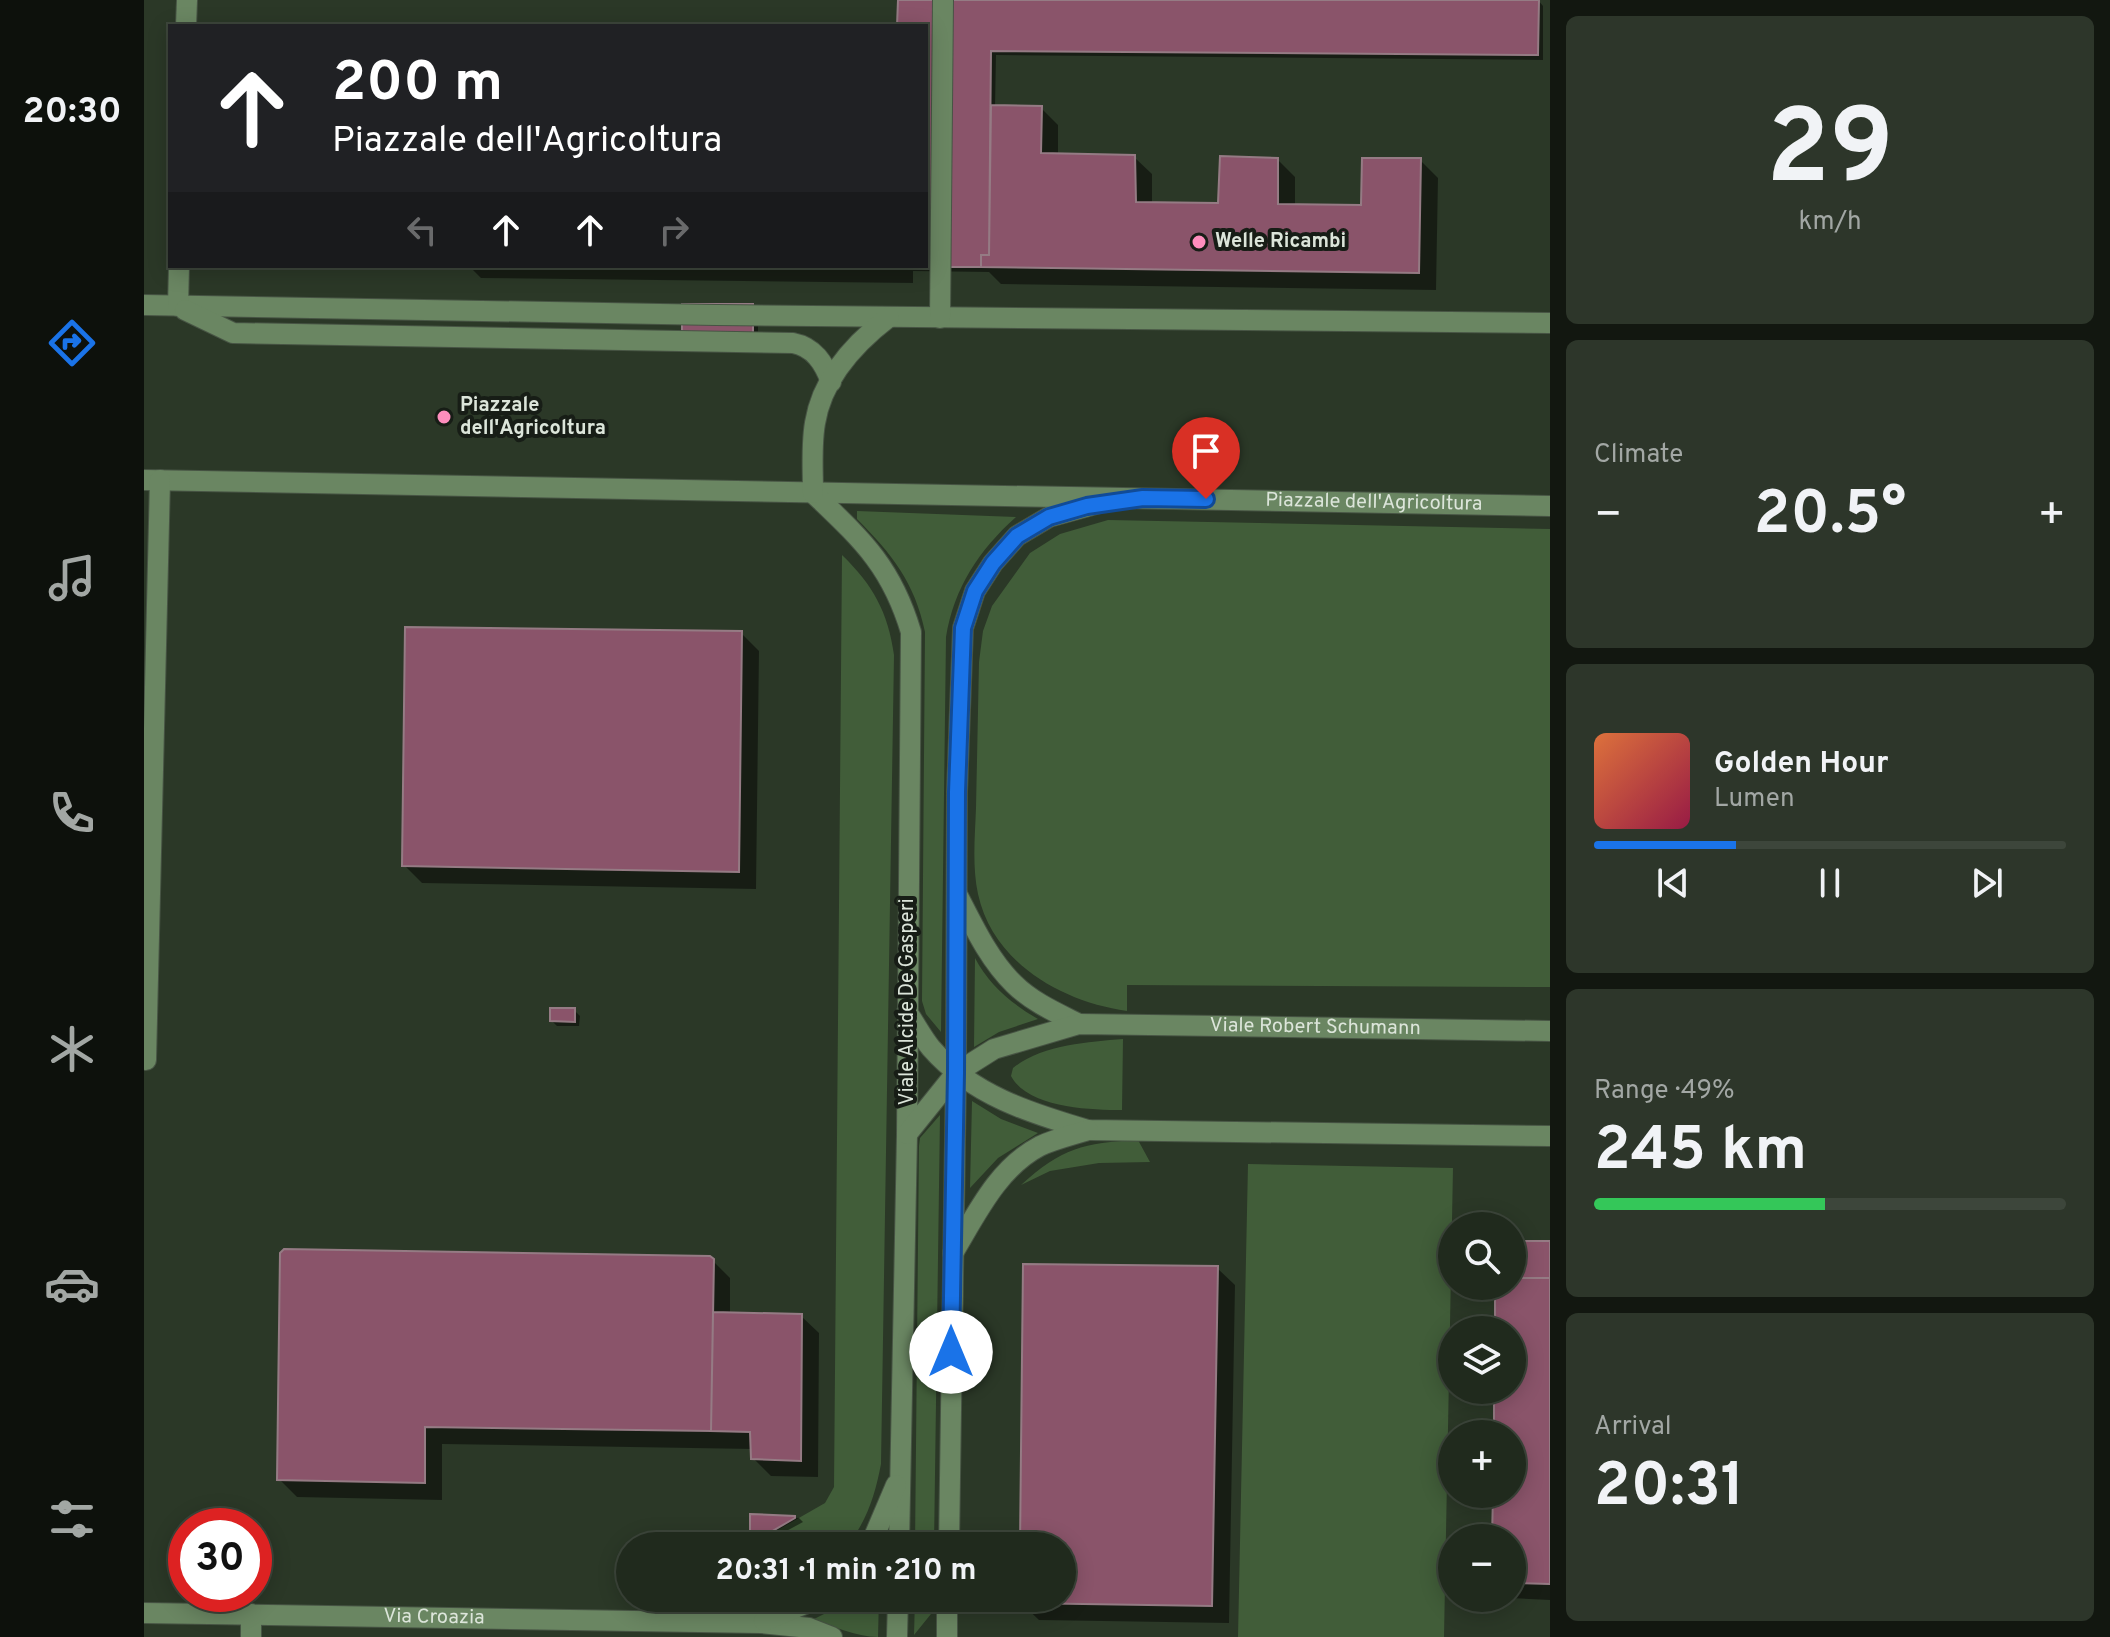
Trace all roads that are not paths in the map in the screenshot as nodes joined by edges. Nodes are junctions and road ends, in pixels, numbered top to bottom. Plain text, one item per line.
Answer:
1 (187, 0) edge
2 (943, 0) edge
3 (186, 24) edge
4 (179, 268) edge
5 (144, 305) edge
6 (178, 306) junction
7 (889, 317) junction
8 (940, 318) junction
9 (1550, 323) edge
10 (831, 382) junction
11 (152, 480) edge
12 (813, 493) junction
13 (1143, 498) junction
14 (1550, 506) edge
15 (150, 690) edge
16 (955, 889) junction
17 (907, 1012) junction
18 (1079, 1024) junction
19 (1550, 1031) edge
20 (146, 1060) dead end
21 (956, 1073) junction
22 (1088, 1130) junction
23 (907, 1134) junction
24 (1550, 1136) edge
25 (951, 1256) junction
26 (901, 1474) junction
27 (876, 1532) edge
28 (899, 1532) edge
29 (949, 1532) edge
30 (787, 1612) edge
31 (898, 1612) edge
32 (945, 1612) edge
33 (144, 1613) edge
34 (251, 1614) junction
35 (761, 1623) junction
36 (942, 1632) edge
37 (251, 1637) edge
38 (832, 1637) edge
39 (897, 1637) edge

1 - 3 street
2 - 8 street
4 - 6 street
5 - 6 street
6 - 7 street
6 - 10 street
7 - 8 street
7 - 10 street
8 - 9 street
10 - 12 street
11 - 12 street, Piazzale dell'Agricoltura
11 - 15 street
12 - 13 street, Piazzale dell'Agricoltura
12 - 17 street, Viale Alcide De Gasperi
13 - 14 street, Piazzale dell'Agricoltura
13 - 16 street
15 - 20 street
16 - 18 street, Viale Robert Schumann
16 - 21 street
17 - 21 street
17 - 23 street, Viale Alcide De Gasperi
18 - 19 street, Viale Robert Schumann
18 - 21 street, Viale Robert Schumann
21 - 22 street
21 - 23 street, Viale Robert Schumann
21 - 25 street
22 - 24 street
22 - 25 street
23 - 26 street, Viale Alcide De Gasperi
25 - 29 street
26 - 27 street
26 - 28 street, Viale Alcide De Gasperi
30 - 35 street, Via Croazia
31 - 39 street
32 - 36 street
33 - 34 street, Via Croazia
34 - 35 street, Via Croazia
34 - 37 street
35 - 38 street, Via Croazia

